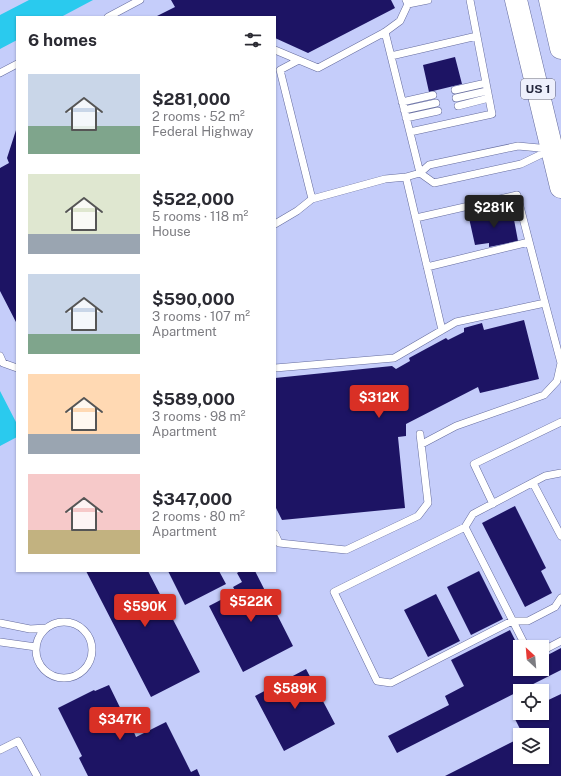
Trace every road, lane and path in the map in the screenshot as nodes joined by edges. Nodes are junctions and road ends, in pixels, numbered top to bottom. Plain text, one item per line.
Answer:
1 (140, 0) edge
2 (428, 0) edge
3 (470, 0) edge
4 (516, 0) edge
5 (550, 0) edge
6 (407, 2) edge
7 (110, 16) edge
8 (385, 32) junction
9 (560, 35) edge
10 (477, 36) junction
11 (276, 50) edge
12 (391, 56) junction
13 (298, 60) junction
14 (16, 65) edge
15 (0, 73) edge
16 (486, 83) junction
17 (455, 90) dead end
18 (433, 95) dead end
19 (488, 95) junction
20 (456, 98) dead end
21 (402, 102) junction
22 (436, 103) dead end
23 (458, 106) dead end
24 (404, 110) junction
25 (438, 111) dead end
26 (406, 118) junction
27 (410, 132) junction
28 (552, 149) junction
29 (420, 173) junction
30 (406, 176) junction
31 (561, 187) edge
32 (312, 199) junction
33 (416, 218) junction
34 (276, 223) edge
35 (529, 242) junction
36 (427, 267) junction
37 (545, 303) junction
38 (442, 330) junction
39 (0, 356) edge
40 (561, 363) edge
41 (16, 368) edge
42 (276, 368) edge
43 (561, 422) edge
44 (420, 434) dead end
45 (422, 444) junction
46 (561, 473) edge
47 (533, 483) junction
48 (493, 504) junction
49 (465, 527) junction
50 (276, 536) edge
51 (561, 536) edge
52 (561, 598) edge
53 (512, 621) junction
54 (0, 624) edge
55 (46, 628) junction
56 (522, 640) edge
57 (561, 641) edge
58 (0, 642) edge
59 (36, 647) junction
60 (549, 647) edge
61 (0, 750) edge
62 (37, 776) edge

1 - 7 lane
2 - 6 lane
3 - 10 lane
4 - 28 main road, US 1
5 - 9 main road
6 - 8 lane
8 - 12 lane
8 - 13 lane
10 - 12 lane
10 - 16 lane
11 - 13 lane
12 - 21 lane
13 - 32 lane
14 - 15 lane
16 - 17 lane
16 - 19 lane
18 - 21 lane
19 - 20 lane
19 - 23 lane
19 - 27 lane
21 - 24 lane
22 - 24 lane
24 - 26 lane
25 - 26 lane
26 - 27 lane
27 - 29 lane
28 - 29 lane
28 - 29 lane
28 - 31 main road, US 1
29 - 30 lane
30 - 32 lane
30 - 33 lane
32 - 34 lane
33 - 35 lane
33 - 36 lane
35 - 36 lane
35 - 37 lane
36 - 38 lane
37 - 38 lane
37 - 40 lane
38 - 42 lane
39 - 41 lane
40 - 45 lane
43 - 48 lane
44 - 45 lane
45 - 50 lane
46 - 47 lane
47 - 48 lane
47 - 51 lane
48 - 49 lane
49 - 53 lane
49 - 53 lane
52 - 53 lane
53 - 56 lane
54 - 55 lane
55 - 59 lane
55 - 59 lane
57 - 60 lane
58 - 59 lane
61 - 62 lane

